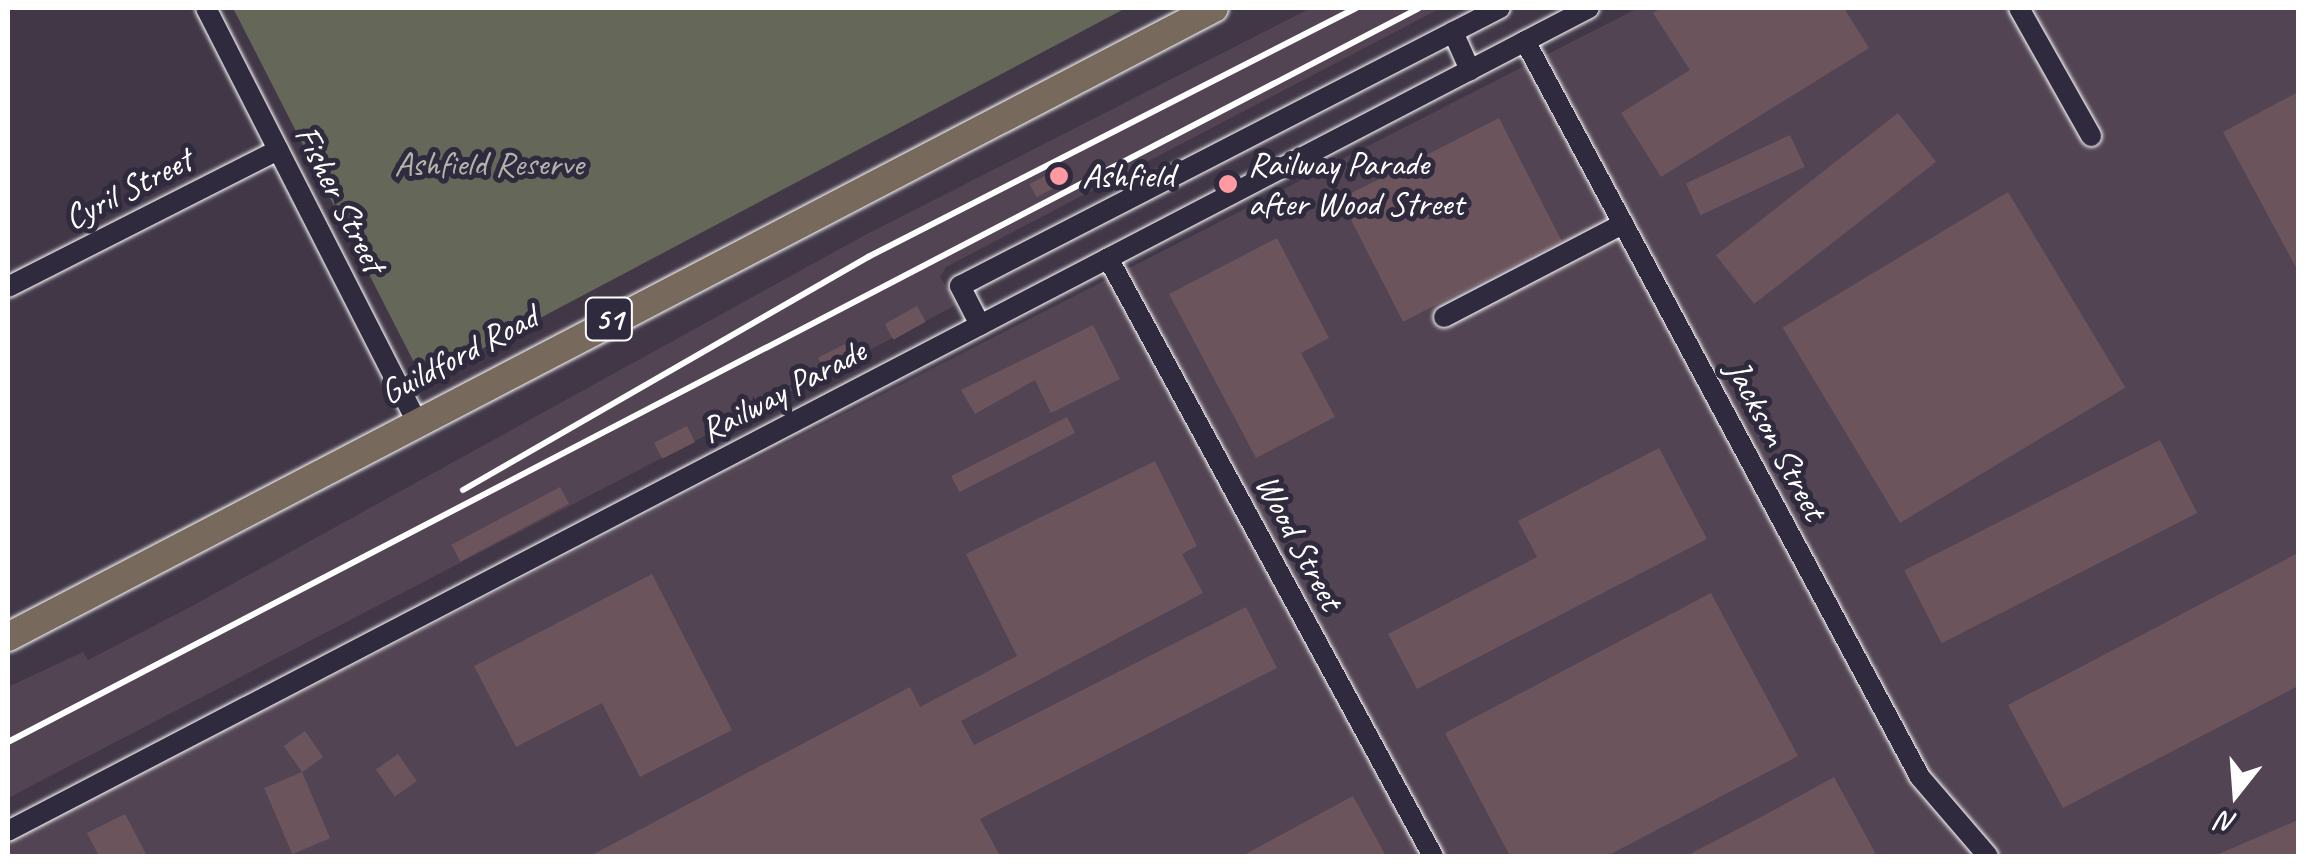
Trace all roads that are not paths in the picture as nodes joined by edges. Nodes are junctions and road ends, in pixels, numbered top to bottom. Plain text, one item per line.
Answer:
1 (206, 8) edge
2 (1214, 8) edge
3 (1500, 8) edge
4 (1590, 8) edge
5 (2019, 8) edge
6 (1453, 32) junction
7 (1525, 41) junction
8 (1470, 70) junction
9 (2091, 136) dead end
10 (278, 150) junction
11 (1623, 224) junction
12 (1108, 258) junction
13 (8, 287) edge
14 (1444, 317) dead end
15 (980, 325) junction
16 (415, 419) junction
17 (8, 637) edge
18 (8, 832) edge
19 (1433, 856) edge
20 (1988, 856) edge

1 - 10 street, Fisher Street
2 - 16 highway, Guildford Road / 51
3 - 6 street
4 - 7 street, Railway Parade
5 - 9 street
6 - 8 street
6 - 15 street
7 - 8 street, Railway Parade
7 - 11 street, Jackson Street
8 - 12 street, Railway Parade
10 - 13 street, Cyril Street
10 - 16 street, Fisher Street
11 - 14 street
11 - 20 street, Jackson Street
12 - 15 street, Railway Parade
12 - 19 street, Wood Street
15 - 18 street, Railway Parade
16 - 17 highway, Guildford Road / 51

